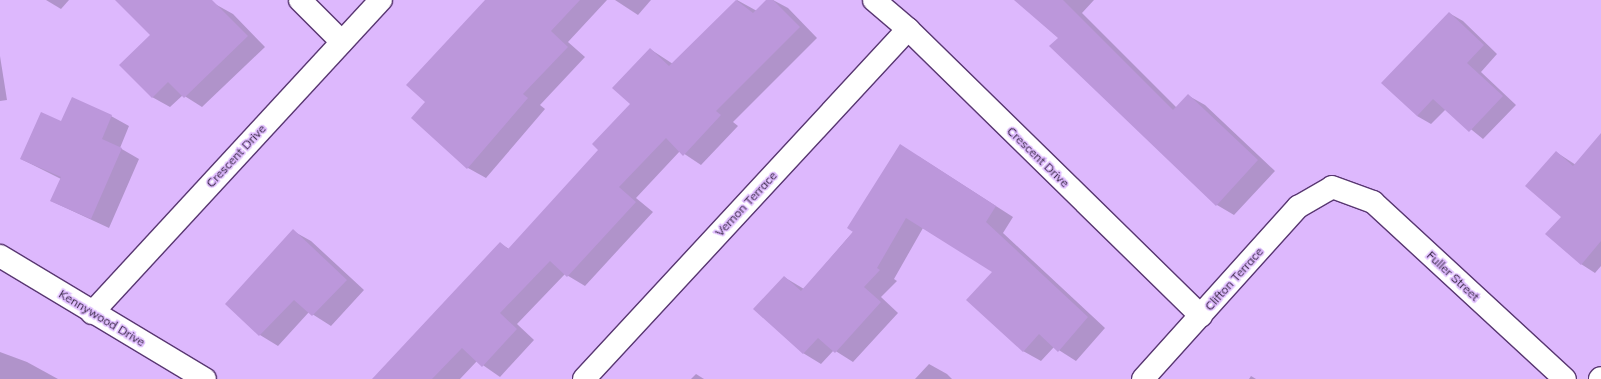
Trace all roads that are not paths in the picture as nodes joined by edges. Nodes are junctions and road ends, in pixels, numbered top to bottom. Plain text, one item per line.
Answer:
1 (300, 0) edge
2 (381, 0) edge
3 (874, 0) edge
4 (908, 29) junction
5 (342, 42) junction
6 (1332, 187) joint
7 (0, 256) edge
8 (92, 312) junction
9 (1201, 316) junction
10 (205, 379) edge
11 (584, 379) edge
12 (1143, 379) edge
13 (1565, 379) edge

1 - 5 street
2 - 5 street, Crescent Drive
3 - 4 street, Crescent Drive
4 - 9 street, Crescent Drive
4 - 11 street, Vernon Terrace
5 - 8 street, Crescent Drive
6 - 9 street, Clifton Terrace
6 - 13 street, Fuller Street
7 - 8 street, Kennywood Drive
8 - 10 street, Kennywood Drive
9 - 12 street, Clifton Terrace

